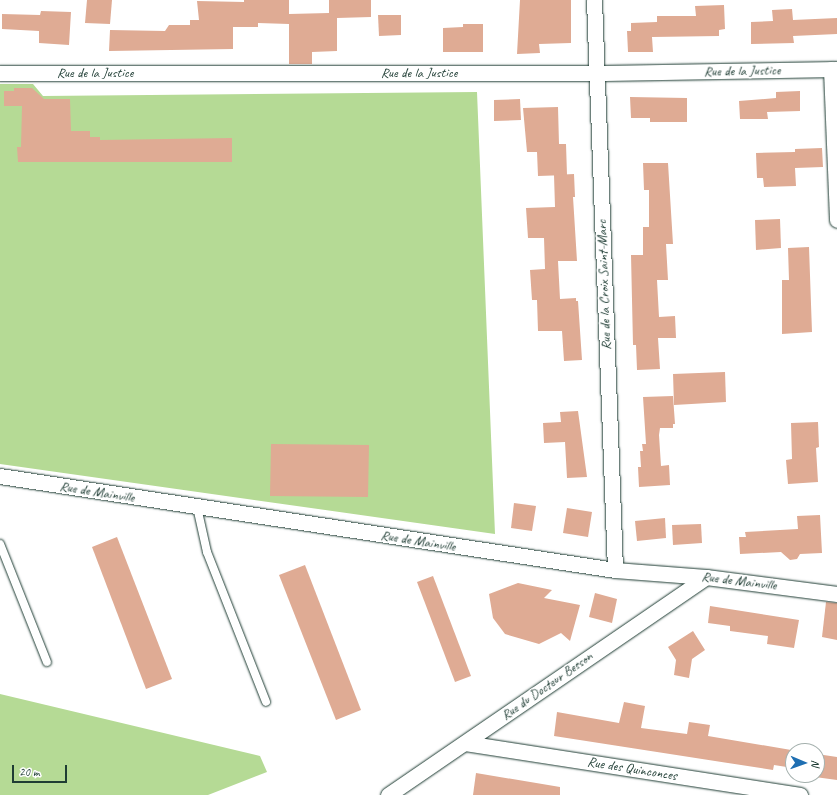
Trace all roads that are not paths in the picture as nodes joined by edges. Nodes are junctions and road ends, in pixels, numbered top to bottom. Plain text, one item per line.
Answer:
1 (594, 0) edge
2 (834, 69) edge
3 (0, 73) edge
4 (596, 73) junction
5 (837, 220) edge
6 (0, 476) edge
7 (197, 507) junction
8 (0, 544) edge
9 (615, 570) junction
10 (706, 577) junction
11 (837, 594) edge
12 (47, 662) dead end
13 (266, 702) dead end
14 (465, 743) junction
15 (388, 795) edge
16 (800, 795) edge

1 - 4 street, Rue de la Croix Saint-Marc
2 - 4 street, Rue de la Justice
2 - 5 street
3 - 4 street, Rue de la Justice
4 - 9 street, Rue de la Croix Saint-Marc
6 - 7 street, Rue de Mainville
7 - 9 street, Rue de Mainville
7 - 13 lane
8 - 12 lane
9 - 10 street, Rue de Mainville
10 - 11 street, Rue de Mainville
10 - 14 street, Rue du Docteur Besson
14 - 15 street, Rue du Docteur Besson
14 - 16 street, Rue des Quinconces

